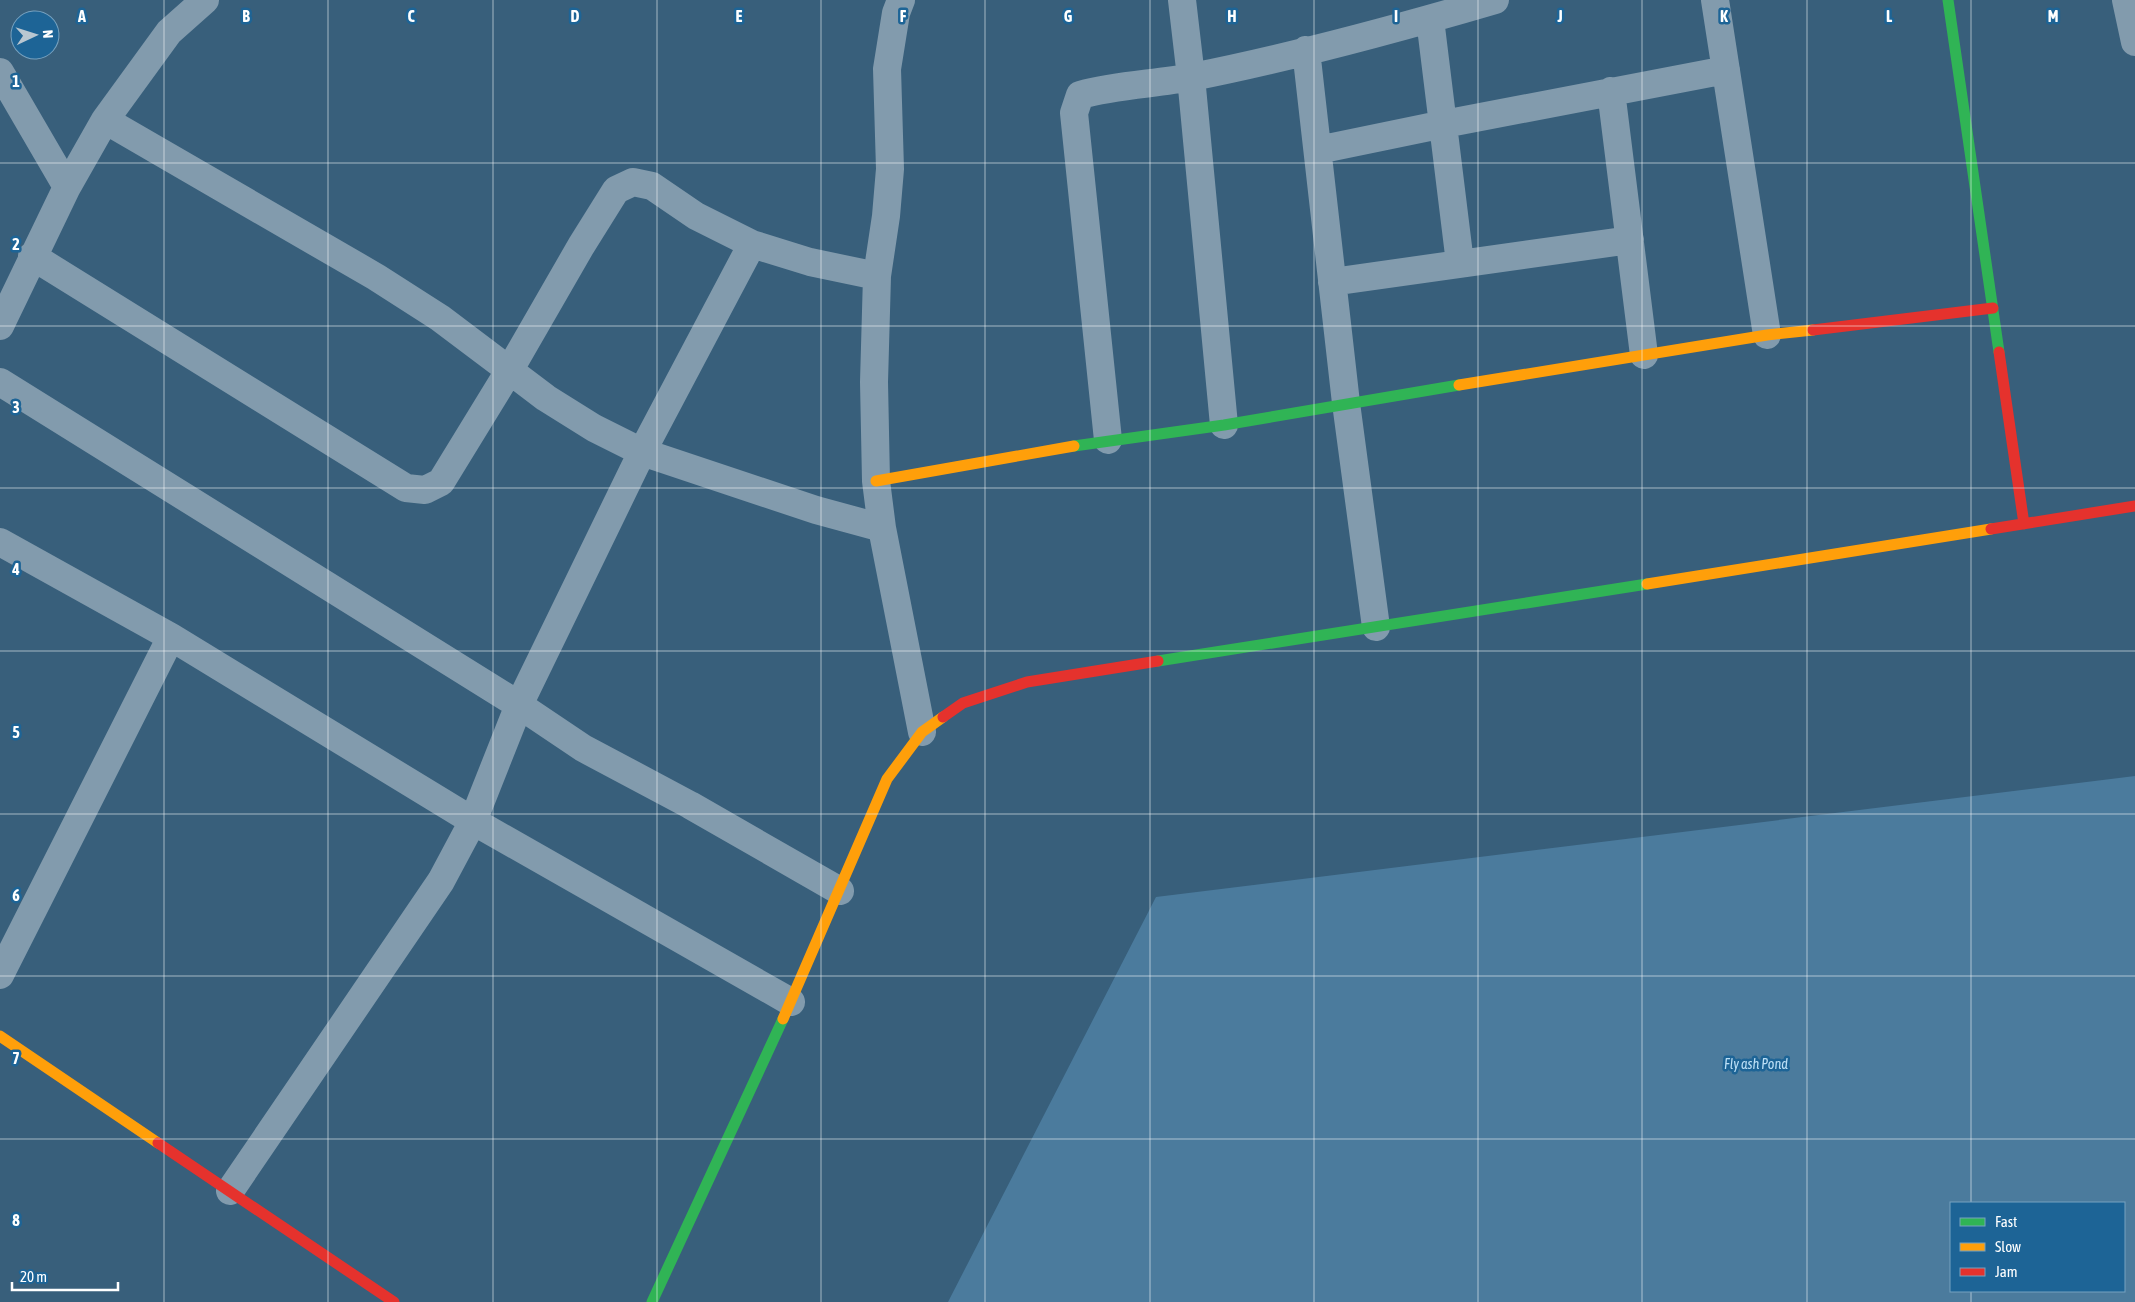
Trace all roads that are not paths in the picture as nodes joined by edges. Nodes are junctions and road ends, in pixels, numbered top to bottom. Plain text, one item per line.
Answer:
1 (205, 0) edge
2 (1182, 0) edge
3 (1495, 0) edge
4 (1716, 0) edge
5 (1948, 0) edge
6 (2126, 0) edge
7 (894, 4) edge
8 (1463, 4) edge
9 (1430, 19) junction
10 (2135, 42) edge
11 (1306, 50) junction
12 (1726, 70) junction
13 (0, 72) edge
14 (1191, 77) junction
15 (1611, 91) junction
16 (105, 120) junction
17 (1444, 124) junction
18 (1318, 150) junction
19 (67, 187) junction
20 (1630, 240) junction
21 (752, 244) junction
22 (32, 256) junction
23 (1460, 263) junction
24 (877, 276) junction
25 (1332, 282) junction
26 (1992, 308) junction
27 (0, 326) edge
28 (1767, 335) junction
29 (1644, 355) junction
30 (509, 371) junction
31 (0, 382) edge
32 (1346, 403) junction
33 (1224, 425) junction
34 (1108, 440) junction
35 (642, 452) junction
36 (876, 481) junction
37 (2135, 506) edge
38 (2024, 524) junction
39 (882, 528) junction
40 (0, 542) edge
41 (1376, 627) junction
42 (171, 637) junction
43 (519, 705) junction
44 (922, 732) junction
45 (473, 821) junction
46 (840, 891) junction
47 (0, 975) edge
48 (792, 1002) junction
49 (0, 1036) edge
50 (230, 1191) junction
51 (394, 1302) edge
52 (652, 1302) edge

1 - 16 street
2 - 14 street
3 - 8 street
4 - 12 street
5 - 26 street
6 - 10 street
7 - 24 street
8 - 9 street
9 - 11 street
9 - 17 street
11 - 14 street
11 - 18 street
12 - 15 street
12 - 28 street
13 - 19 street
14 - 33 street
14 - 34 street
15 - 17 street
15 - 20 street
16 - 19 street
16 - 30 street
17 - 18 street
17 - 23 street
18 - 25 street
19 - 22 street
20 - 23 street
20 - 29 street
21 - 24 street
21 - 30 street
21 - 35 street
22 - 27 street
22 - 30 street
23 - 25 street
24 - 36 street
25 - 32 street
26 - 28 street
26 - 38 street
28 - 29 street
29 - 32 street
30 - 35 street
31 - 43 street
32 - 33 street
32 - 41 street
33 - 34 street
34 - 36 street
35 - 39 street
35 - 43 street
36 - 39 street
37 - 38 street
38 - 41 street
39 - 44 street
40 - 42 street
41 - 44 street
42 - 45 street
42 - 47 street
43 - 45 street
43 - 46 street
44 - 46 street
45 - 48 street
45 - 50 street
46 - 48 street
48 - 52 street
49 - 50 street
50 - 51 street

